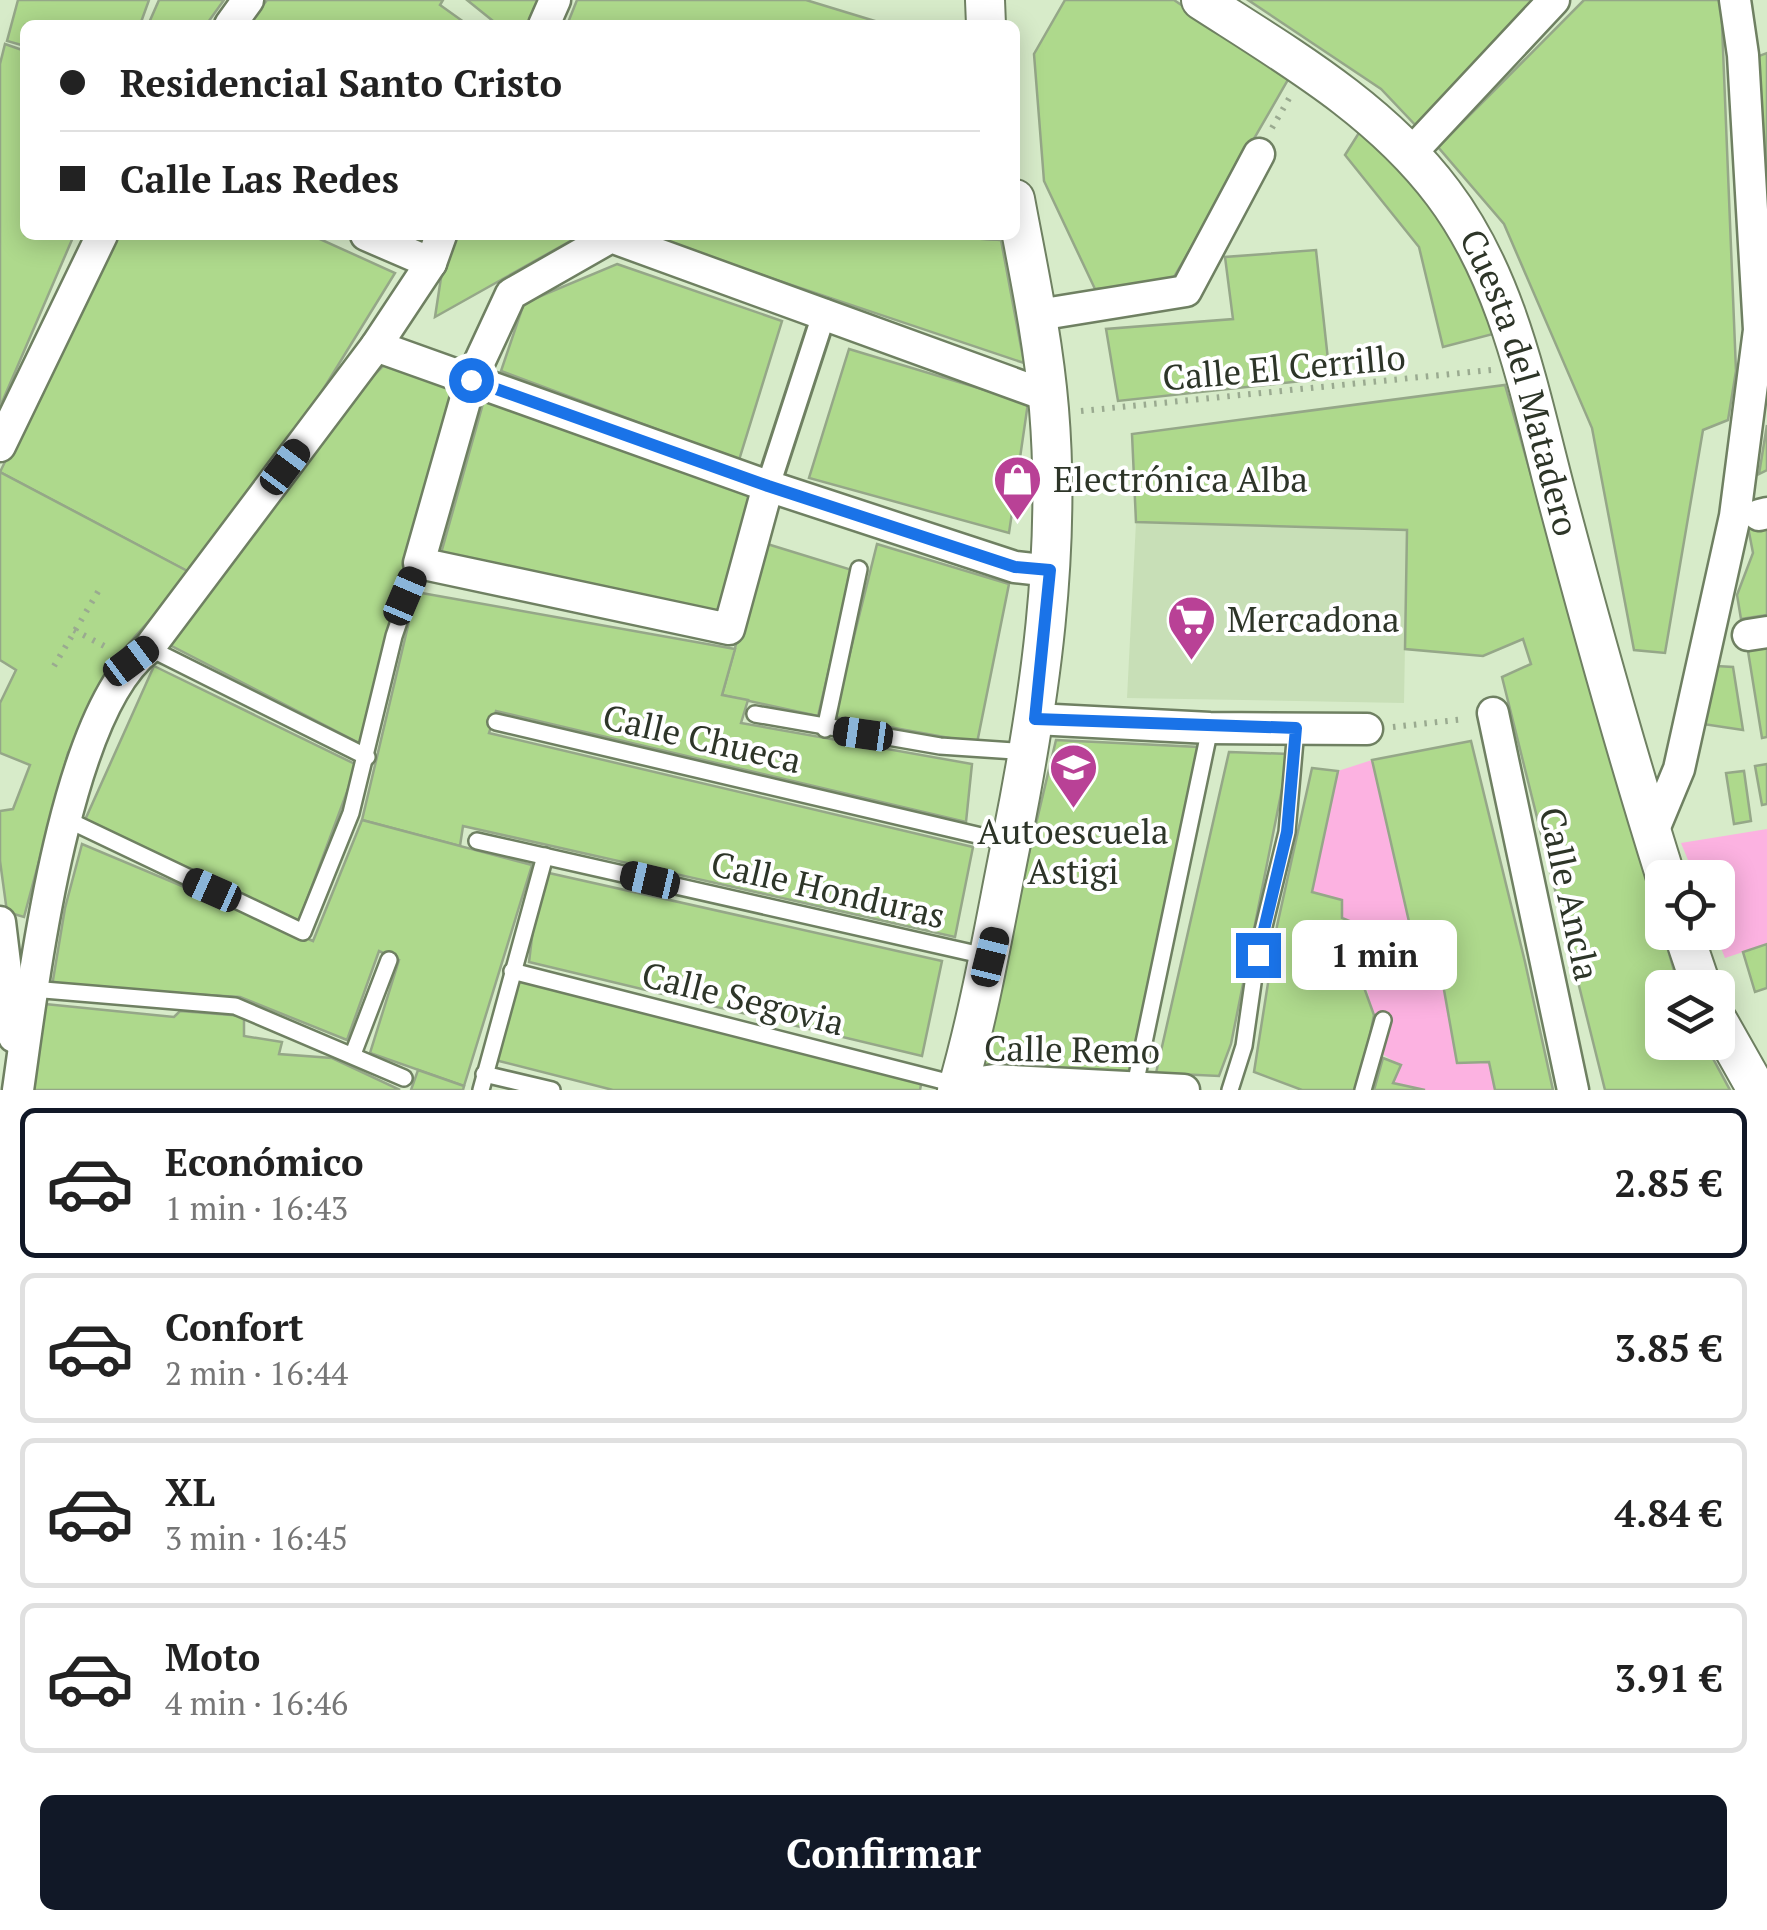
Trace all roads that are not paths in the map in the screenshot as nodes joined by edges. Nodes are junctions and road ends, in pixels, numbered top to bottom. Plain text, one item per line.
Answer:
1 (1201, 0) edge
2 (1554, 0) edge
3 (1735, 0) edge
4 (1259, 154) road end
5 (1410, 154) junction
6 (1020, 224) edge
7 (100, 240) edge
8 (391, 240) edge
9 (608, 240) edge
10 (618, 240) edge
11 (436, 249) edge
12 (825, 311) junction
13 (1038, 314) junction
14 (376, 346) junction
15 (471, 380) junction
16 (1759, 382) edge
17 (1049, 404) junction
18 (0, 446) edge
19 (768, 486) junction
20 (419, 563) junction
21 (859, 570) dead end
22 (1050, 570) junction
23 (140, 655) junction
24 (755, 714) dead end
25 (1493, 714) road end
26 (496, 722) dead end
27 (1210, 728) junction
28 (1296, 728) junction
29 (825, 729) junction
30 (1367, 729) road end
31 (1032, 736) junction
32 (368, 756) junction
33 (68, 820) junction
34 (1652, 834) junction
35 (477, 841) dead end
36 (1011, 843) junction
37 (545, 856) junction
38 (1660, 860) edge
39 (0, 922) edge
40 (990, 957) junction
41 (389, 960) dead end
42 (512, 971) junction
43 (32, 990) junction
44 (1382, 1020) dead end
45 (1735, 1051) edge
46 (353, 1054) junction
47 (404, 1078) dead end
48 (482, 1082) edge
49 (958, 1088) edge
50 (1134, 1089) edge
51 (18, 1090) edge
52 (552, 1090) edge
53 (1184, 1090) edge
54 (1230, 1090) edge
55 (1363, 1090) edge
56 (1572, 1090) edge
57 (1757, 1090) edge

1 - 5 street, Cuesta del Matadero
2 - 5 street
3 - 16 street
4 - 13 street
5 - 34 street, Cuesta del Matadero
6 - 13 street
7 - 18 street
8 - 11 street
9 - 15 street
10 - 12 street
11 - 14 street
12 - 17 street
12 - 19 street
13 - 17 street
14 - 15 street
14 - 23 street
15 - 19 street
15 - 20 street
16 - 34 street
17 - 22 street
19 - 20 street
19 - 22 street
20 - 32 lane
21 - 29 lane
22 - 31 street
23 - 32 lane
23 - 33 street
24 - 29 lane
25 - 56 street, Calle Ancla
26 - 36 lane, Calle Chueca
27 - 28 street
27 - 31 street
27 - 50 lane
28 - 30 street
28 - 54 lane
29 - 31 lane
31 - 36 street
32 - 33 lane
33 - 43 street
34 - 38 street, Cuesta del Matadero
35 - 37 lane, Calle Honduras
36 - 40 street
37 - 40 lane, Calle Honduras
37 - 42 lane
39 - 51 street
40 - 49 street
41 - 46 lane
42 - 48 lane
42 - 49 lane, Calle Segovia
43 - 46 lane
43 - 51 street
44 - 55 lane
45 - 57 street
46 - 47 lane
48 - 52 lane
49 - 50 street, Calle Remo
50 - 53 street, Calle Remo

